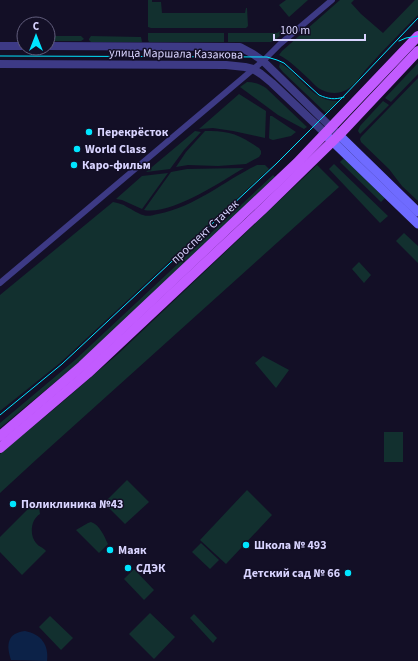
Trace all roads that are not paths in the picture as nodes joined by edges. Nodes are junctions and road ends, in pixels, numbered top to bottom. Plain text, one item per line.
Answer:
1 (332, 0) edge
2 (418, 36) edge
3 (0, 46) edge
4 (16, 46) edge
5 (56, 46) edge
6 (418, 52) edge
7 (263, 61) junction
8 (0, 64) edge
9 (253, 69) junction
10 (332, 135) junction
11 (418, 212) edge
12 (418, 224) edge
13 (0, 283) edge
14 (0, 436) edge
15 (0, 448) edge

1 - 7 street
2 - 10 main road, проспект Стачек
3 - 4 street
5 - 7 street, улица Маршала Казакова
6 - 10 main road, проспект Стачек
7 - 9 street
7 - 10 street, улица Маршала Казакова
8 - 9 street, улица Маршала Казакова
9 - 10 street, улица Маршала Казакова
9 - 13 street
10 - 11 main road
10 - 12 main road
10 - 14 main road, проспект Стачек
10 - 15 main road, проспект Стачек

